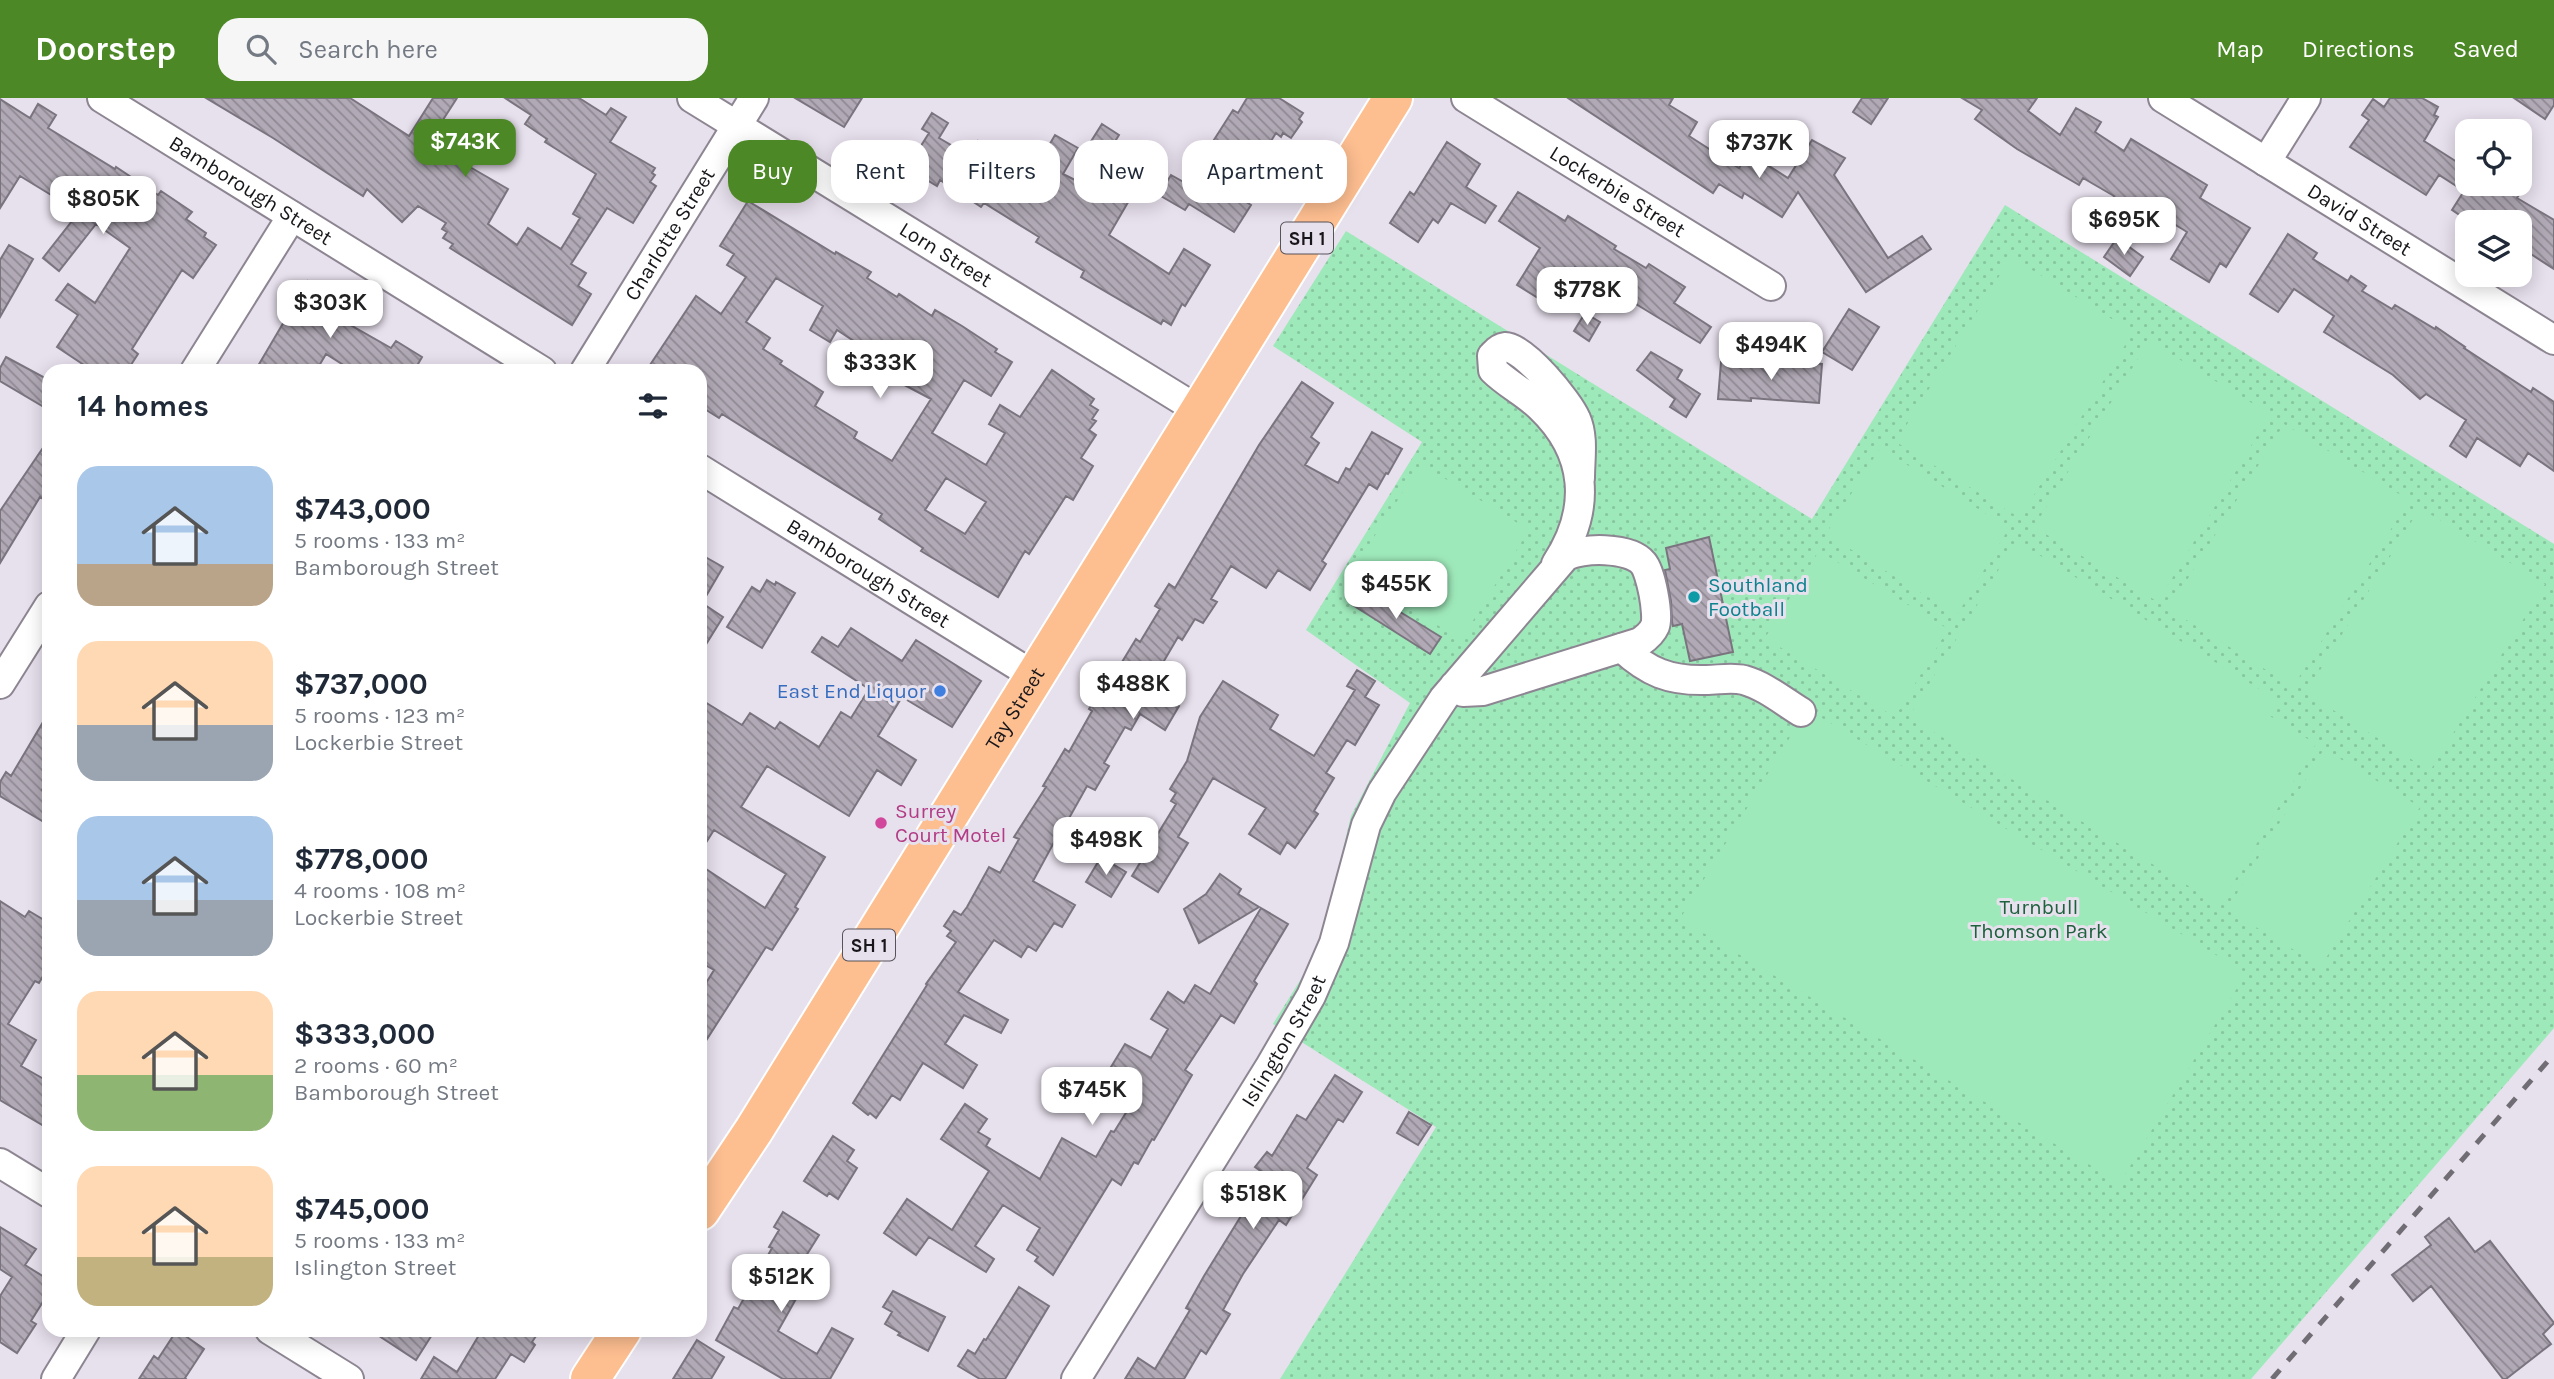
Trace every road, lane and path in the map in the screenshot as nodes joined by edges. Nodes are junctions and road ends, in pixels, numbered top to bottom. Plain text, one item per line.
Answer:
1 (102, 98) edge
2 (692, 98) edge
3 (754, 98) edge
4 (1393, 98) edge
5 (1466, 98) edge
6 (2164, 98) edge
7 (2306, 98) edge
8 (737, 126) junction
9 (2266, 162) junction
10 (292, 216) junction
11 (1771, 286) dead end
12 (2554, 340) edge
13 (199, 364) edge
14 (531, 364) edge
15 (589, 364) edge
16 (1200, 411) junction
17 (707, 472) edge
18 (1580, 478) dead end
19 (1553, 569) junction
20 (42, 617) edge
21 (1622, 648) junction
22 (1036, 677) junction
23 (0, 684) edge
24 (1454, 686) junction
25 (1801, 712) dead end
26 (0, 1163) edge
27 (42, 1189) edge
28 (707, 1200) edge
29 (82, 1337) edge
30 (281, 1337) edge
31 (617, 1337) edge
32 (56, 1379) edge
33 (349, 1379) edge
34 (590, 1379) edge
35 (1076, 1379) edge

1 - 10 street, Bamborough Street
2 - 8 street, Lorn Street
3 - 8 street, Charlotte Street
4 - 16 highway, Tay Street / SH 1
5 - 11 street, Lockerbie Street
6 - 9 street, David Street
7 - 9 street
8 - 15 street, Charlotte Street
8 - 16 street, Lorn Street
9 - 12 street, David Street
10 - 13 street
10 - 14 street, Bamborough Street
16 - 22 highway, Tay Street / SH 1
17 - 22 street, Bamborough Street
18 - 19 street
19 - 21 street, Islington Street
19 - 24 street, Islington Street
20 - 23 street
21 - 24 street, Islington Street
21 - 25 street
22 - 28 highway, Tay Street / SH 1
24 - 35 street, Islington Street
26 - 27 street
29 - 32 street
30 - 33 street
31 - 34 highway

